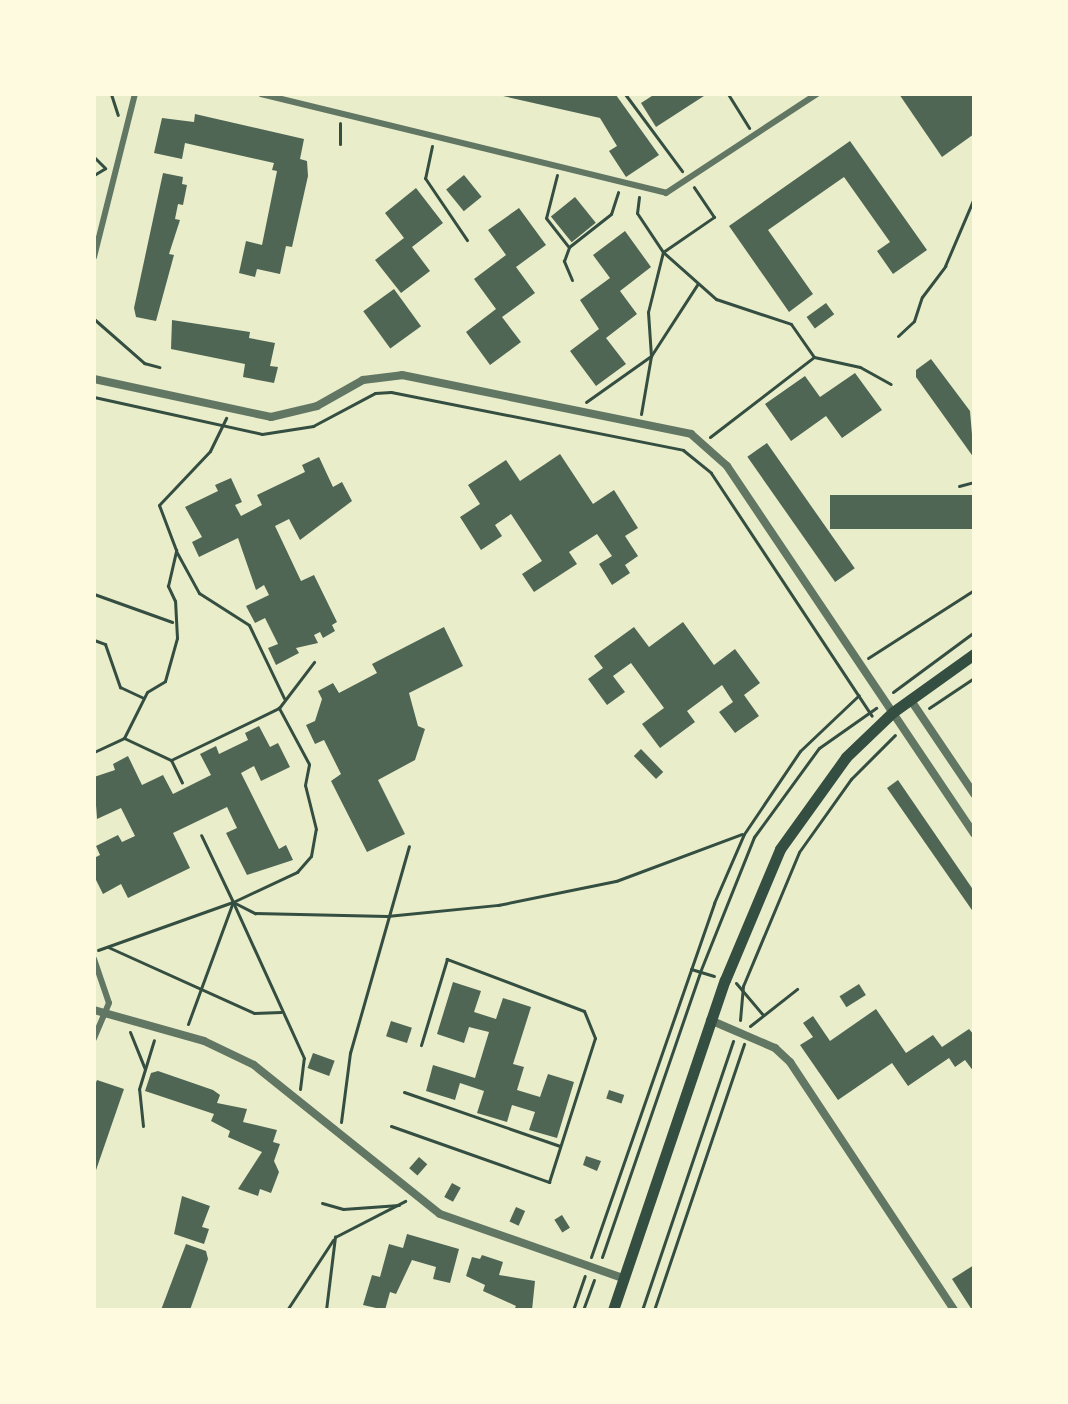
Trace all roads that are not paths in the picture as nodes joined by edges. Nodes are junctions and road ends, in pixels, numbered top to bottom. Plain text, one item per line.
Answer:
1 (135, 94) edge
2 (261, 94) edge
3 (817, 94) edge
4 (94, 257) edge
5 (94, 379) edge
6 (974, 654) edge
7 (910, 699) junction
8 (893, 712) junction
9 (974, 794) edge
10 (974, 834) edge
11 (94, 959) edge
12 (94, 1010) edge
13 (107, 1014) junction
14 (710, 1020) junction
15 (94, 1039) edge
16 (623, 1278) junction
17 (613, 1310) edge
18 (954, 1310) edge

1 - 4 street
2 - 3 street
5 - 8 street
6 - 7 main road
7 - 8 main road
7 - 9 street
8 - 10 street
8 - 14 main road
11 - 13 street
12 - 13 street
13 - 15 street
13 - 16 street
14 - 16 main road
14 - 18 street
16 - 17 main road

